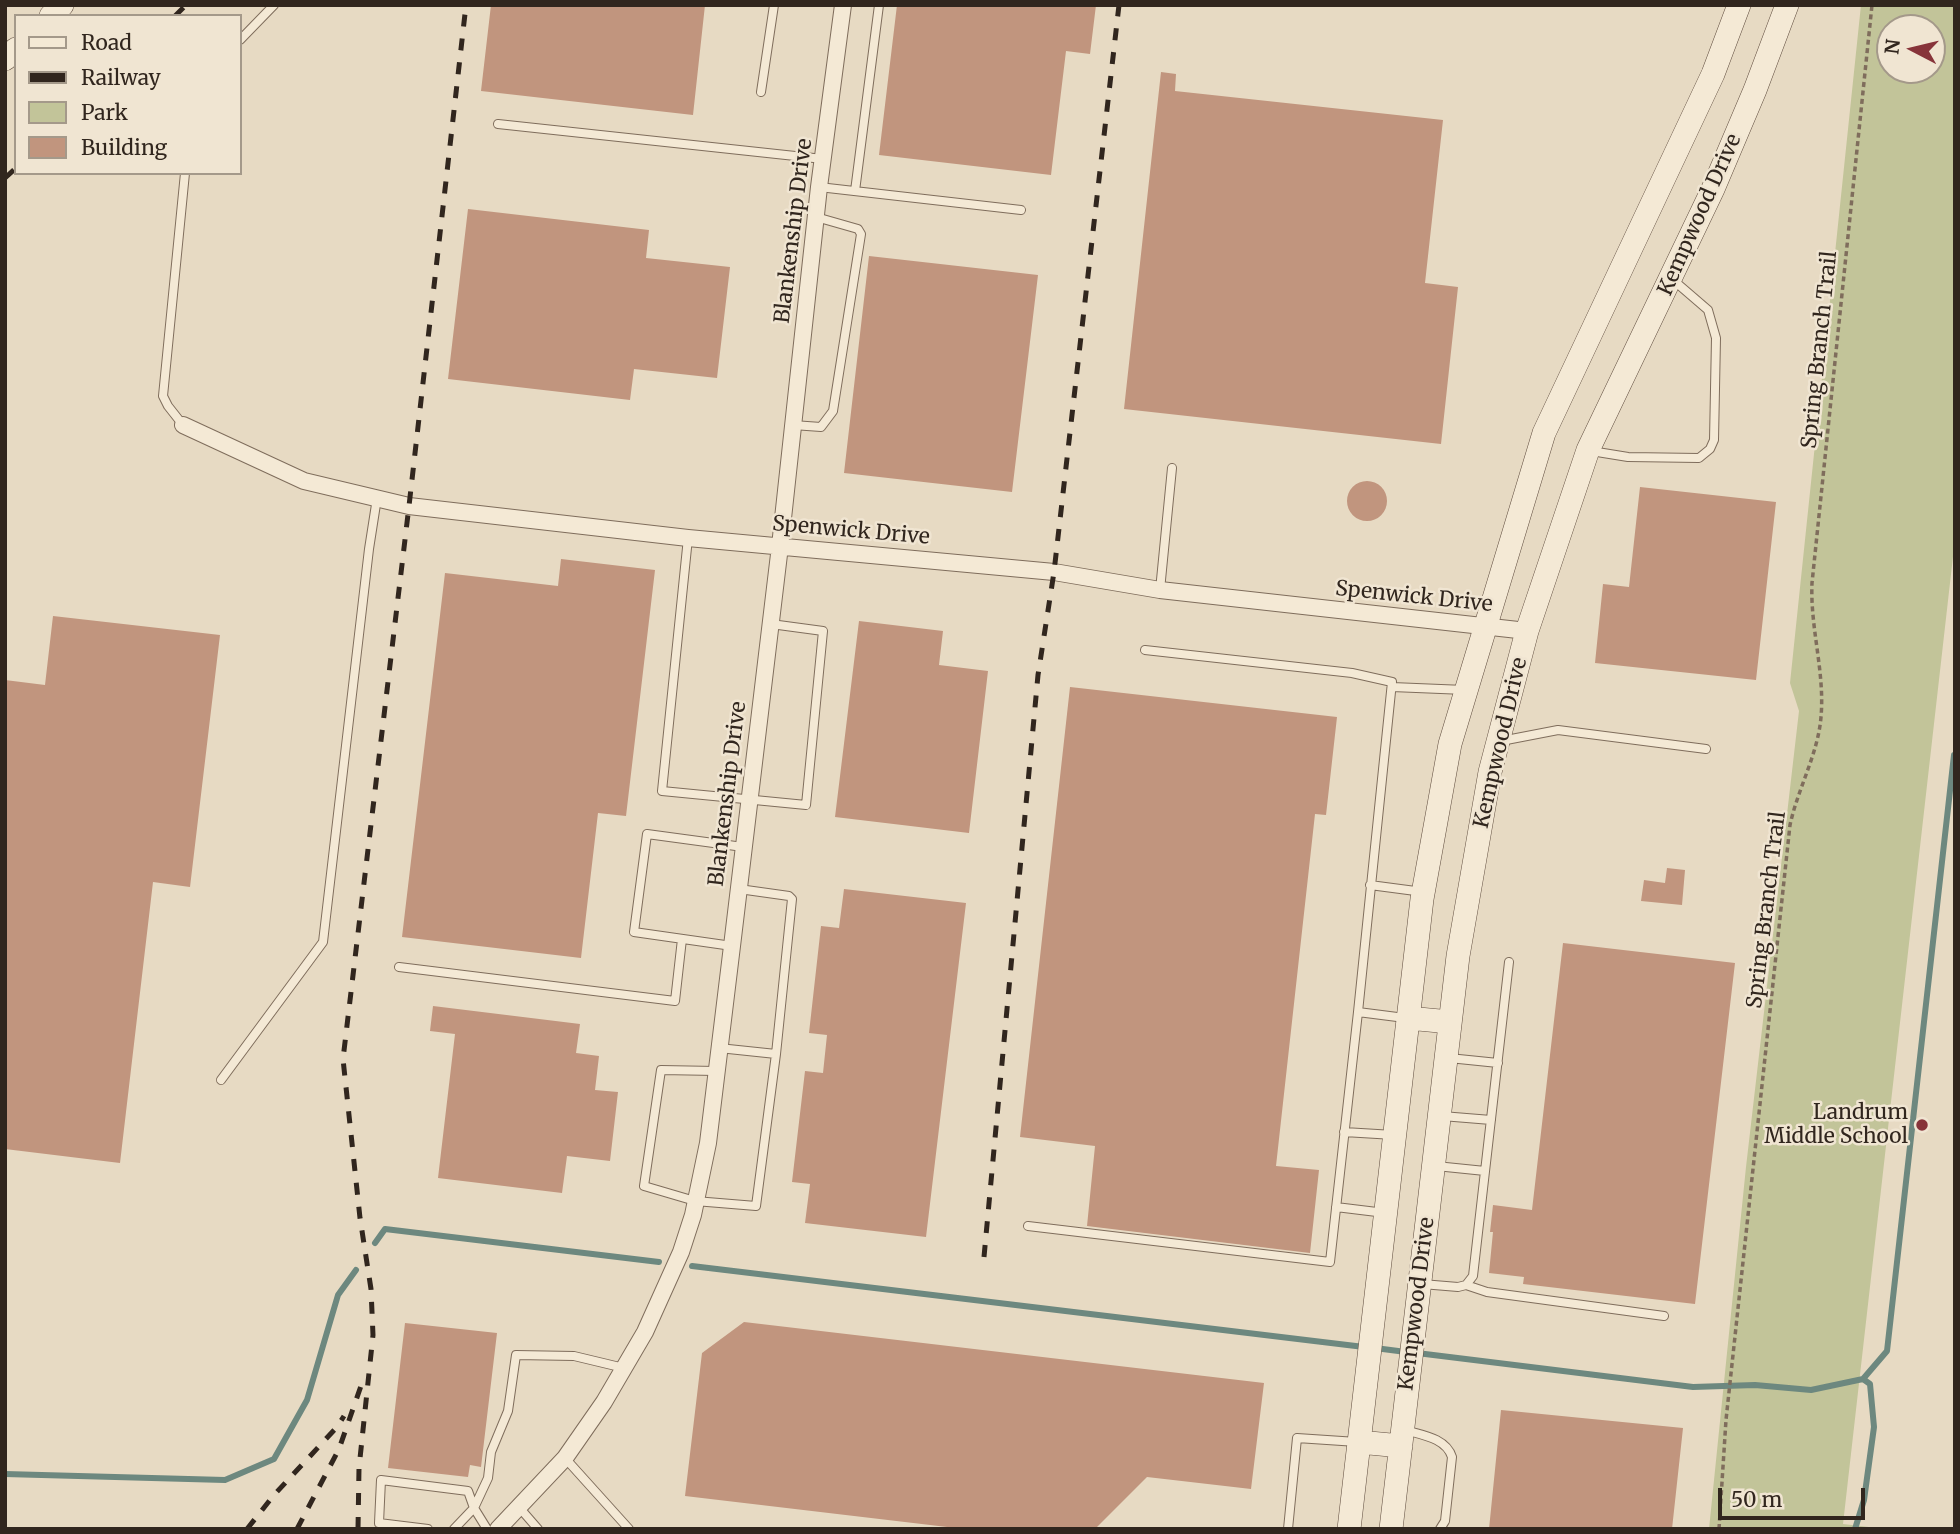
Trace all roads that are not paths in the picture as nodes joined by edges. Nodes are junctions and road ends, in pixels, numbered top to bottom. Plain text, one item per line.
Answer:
1 (274, 5) edge
2 (774, 5) edge
3 (843, 5) edge
4 (879, 5) edge
5 (1738, 5) edge
6 (1787, 5) edge
7 (242, 38) edge
8 (761, 92) dead end
9 (498, 124) dead end
10 (823, 159) junction
11 (185, 175) edge
12 (819, 187) junction
13 (855, 191) junction
14 (1021, 210) dead end
15 (816, 217) junction
16 (1672, 279) junction
17 (183, 425) joint
18 (793, 425) junction
19 (1588, 450) junction
20 (1172, 468) dead end
21 (377, 498) junction
22 (688, 538) junction
23 (780, 546) junction
24 (1160, 590) junction
25 (770, 624) junction
26 (1484, 625) junction
27 (1527, 631) junction
28 (1145, 650) dead end
29 (1392, 687) junction
30 (1465, 690) junction
31 (1498, 741) junction
32 (1706, 749) dead end
33 (749, 800) junction
34 (743, 847) junction
35 (1370, 885) junction
36 (738, 889) junction
37 (1423, 892) junction
38 (682, 939) junction
39 (732, 946) junction
40 (1509, 962) dead end
41 (399, 967) dead end
42 (1358, 1012) junction
43 (1408, 1018) junction
44 (1450, 1022) junction
45 (719, 1048) junction
46 (776, 1054) junction
47 (1446, 1058) junction
48 (1497, 1063) junction
49 (716, 1071) junction
50 (221, 1080) dead end
51 (1439, 1115) junction
52 (1491, 1120) junction
53 (1344, 1132) junction
54 (1394, 1135) junction
55 (1433, 1166) junction
56 (1485, 1171) junction
57 (695, 1201) junction
58 (1336, 1207) junction
59 (1385, 1213) junction
60 (1028, 1226) dead end
61 (1419, 1284) junction
62 (1466, 1285) junction
63 (1664, 1316) dead end
64 (624, 1368) junction
65 (1402, 1437) junction
66 (1359, 1442) junction
67 (565, 1458) junction
68 (518, 1506) junction
69 (474, 1508) junction
70 (428, 1529) edge
71 (454, 1529) edge
72 (487, 1529) edge
73 (498, 1529) edge
74 (538, 1529) edge
75 (629, 1529) edge
76 (1288, 1529) edge
77 (1349, 1529) edge
78 (1391, 1529) edge
79 (1440, 1529) edge

1 - 7 lane
2 - 8 lane
3 - 10 street, Blankenship Drive
4 - 13 lane
5 - 26 main road, Kempwood Drive
6 - 16 main road, Kempwood Drive
9 - 10 lane
10 - 12 street, Blankenship Drive
11 - 17 lane
12 - 13 lane
12 - 15 street, Blankenship Drive
13 - 14 lane
15 - 18 street, Blankenship Drive
15 - 18 lane
16 - 19 main road, Kempwood Drive
16 - 19 lane
17 - 21 street, Spenwick Drive
18 - 23 street, Blankenship Drive
19 - 27 main road, Kempwood Drive
20 - 24 lane
21 - 22 street, Spenwick Drive
21 - 50 lane
22 - 23 street, Spenwick Drive
22 - 33 lane
23 - 24 street, Spenwick Drive
23 - 25 street, Blankenship Drive
24 - 26 street, Spenwick Drive
25 - 33 street, Blankenship Drive
25 - 33 lane
26 - 27 street, Spenwick Drive
26 - 30 main road, Kempwood Drive
27 - 31 main road, Kempwood Drive
28 - 29 lane
29 - 30 lane
29 - 35 lane
30 - 37 main road, Kempwood Drive
31 - 32 lane
31 - 44 main road, Kempwood Drive
33 - 34 street, Blankenship Drive
34 - 36 street, Blankenship Drive
34 - 38 lane
35 - 37 lane
35 - 42 lane
36 - 39 street, Blankenship Drive
36 - 46 lane
37 - 43 main road, Kempwood Drive
38 - 39 lane
38 - 41 lane
39 - 45 street, Blankenship Drive
40 - 48 lane
42 - 43 lane
42 - 53 lane
43 - 44 main road
43 - 54 main road, Kempwood Drive
44 - 47 main road, Kempwood Drive
45 - 46 lane
45 - 49 street, Blankenship Drive
46 - 57 lane
47 - 48 lane
47 - 51 main road, Kempwood Drive
48 - 52 lane
49 - 57 street, Blankenship Drive
49 - 57 lane
51 - 52 lane
51 - 55 main road, Kempwood Drive
52 - 56 lane
53 - 54 lane
53 - 58 lane
54 - 59 main road, Kempwood Drive
55 - 56 lane
55 - 61 main road, Kempwood Drive
56 - 62 lane
57 - 64 street, Blankenship Drive
58 - 59 lane
58 - 60 lane
59 - 66 main road, Kempwood Drive
61 - 62 lane
61 - 65 main road, Kempwood Drive
62 - 63 lane
64 - 67 street, Blankenship Drive
64 - 69 lane
65 - 66 main road
65 - 78 main road, Kempwood Drive
65 - 79 lane
66 - 76 lane
66 - 77 main road, Kempwood Drive
67 - 68 street, Blankenship Drive
67 - 75 lane
68 - 73 street, Blankenship Drive
68 - 74 lane
69 - 70 lane
69 - 71 lane
69 - 72 lane

